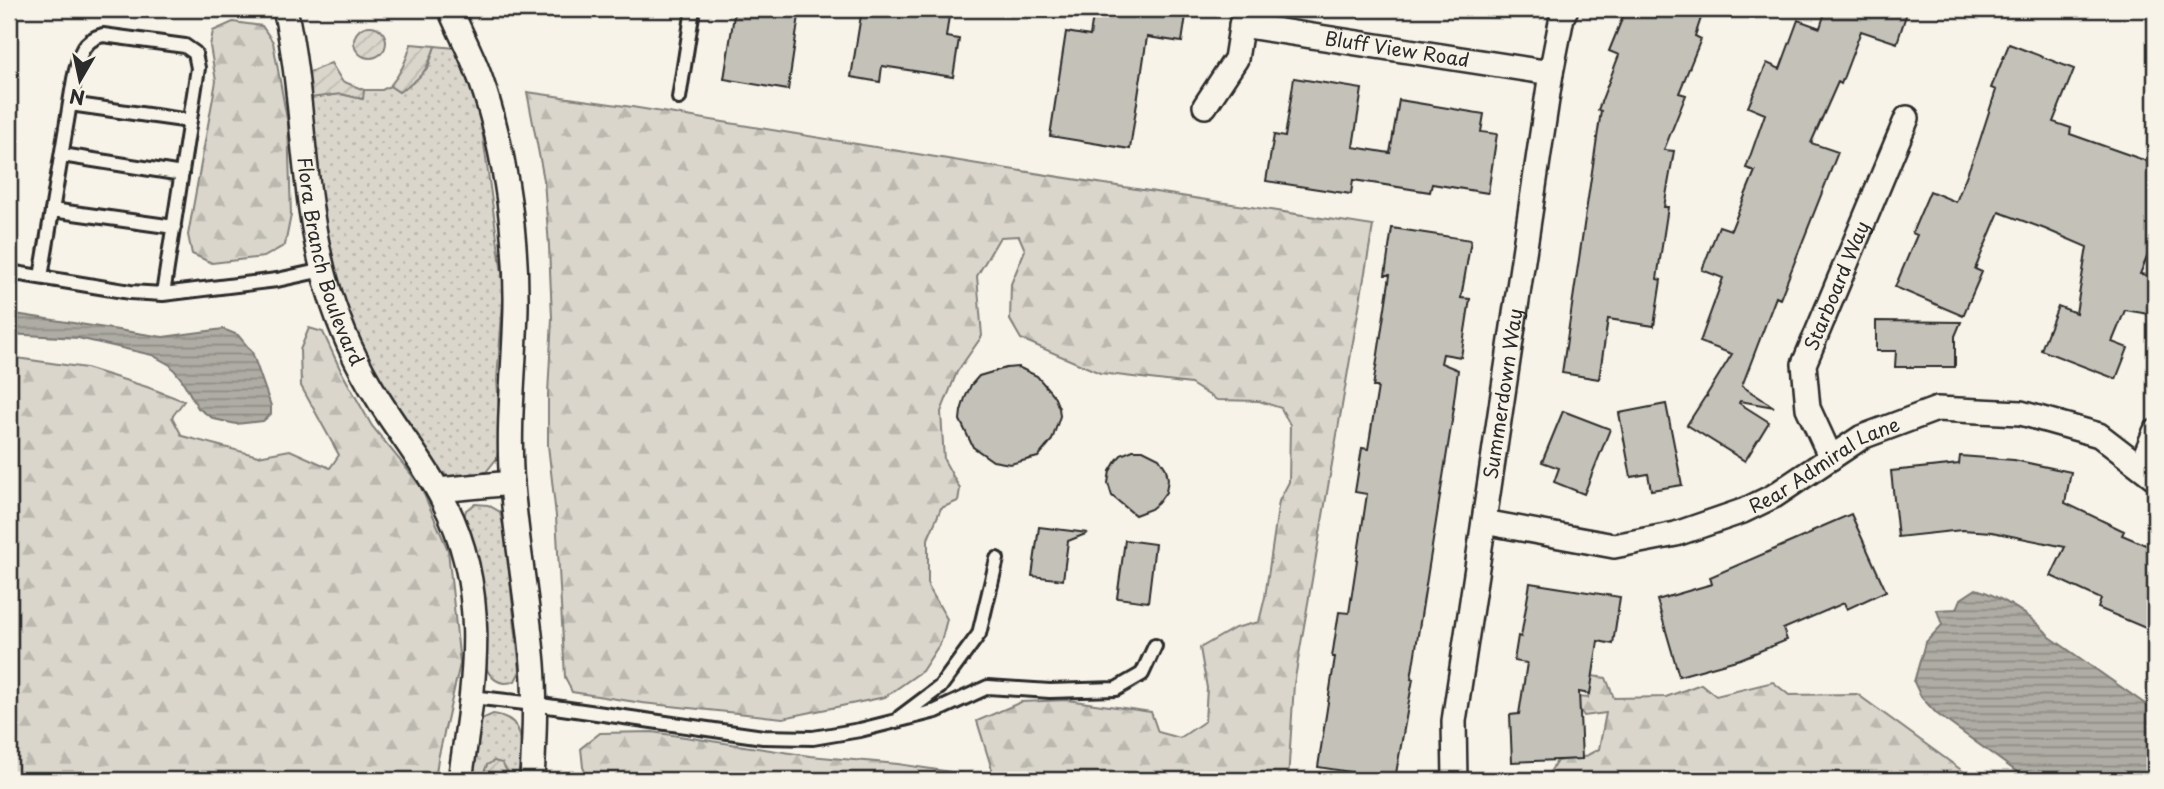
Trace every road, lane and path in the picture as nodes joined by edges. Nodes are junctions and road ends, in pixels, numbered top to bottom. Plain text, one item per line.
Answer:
1 (285, 9) edge
2 (693, 9) edge
3 (1566, 9) edge
4 (446, 10) edge
5 (1243, 17) edge
6 (1551, 73) junction
7 (679, 98) dead end
8 (70, 104) junction
9 (1205, 106) dead end
10 (1907, 118) dead end
11 (190, 121) junction
12 (61, 155) junction
13 (182, 174) junction
14 (52, 210) junction
15 (174, 228) junction
16 (323, 270) junction
17 (9, 272) edge
18 (41, 277) junction
19 (163, 294) junction
20 (2155, 432) edge
21 (1831, 458) junction
22 (2148, 472) edge
23 (512, 483) junction
24 (438, 490) junction
25 (1484, 522) junction
26 (998, 559) dead end
27 (1155, 646) dead end
28 (472, 697) junction
29 (534, 704) junction
30 (897, 719) junction
31 (460, 780) edge
32 (532, 780) edge
33 (1455, 780) edge

1 - 16 street, Flora Branch Boulevard
2 - 7 lane
3 - 6 street, Summerdown Way
4 - 23 street
5 - 6 street, Bluff View Road
5 - 9 street
6 - 25 street, Summerdown Way
8 - 11 lane
8 - 11 lane
8 - 12 lane
10 - 21 street, Starboard Way
11 - 13 lane
12 - 13 lane
12 - 14 lane
13 - 15 lane
14 - 15 lane
14 - 18 lane
15 - 19 lane
16 - 19 lane
16 - 24 street, Flora Branch Boulevard
17 - 18 lane
18 - 19 lane
20 - 22 street
21 - 22 street, Rear Admiral Lane
21 - 25 street, Rear Admiral Lane
23 - 24 street
23 - 29 street
24 - 28 street, Flora Branch Boulevard
25 - 33 street, Summerdown Way
26 - 30 lane
27 - 30 lane
28 - 29 lane
28 - 31 street, Flora Branch Boulevard
29 - 30 lane
29 - 32 street

